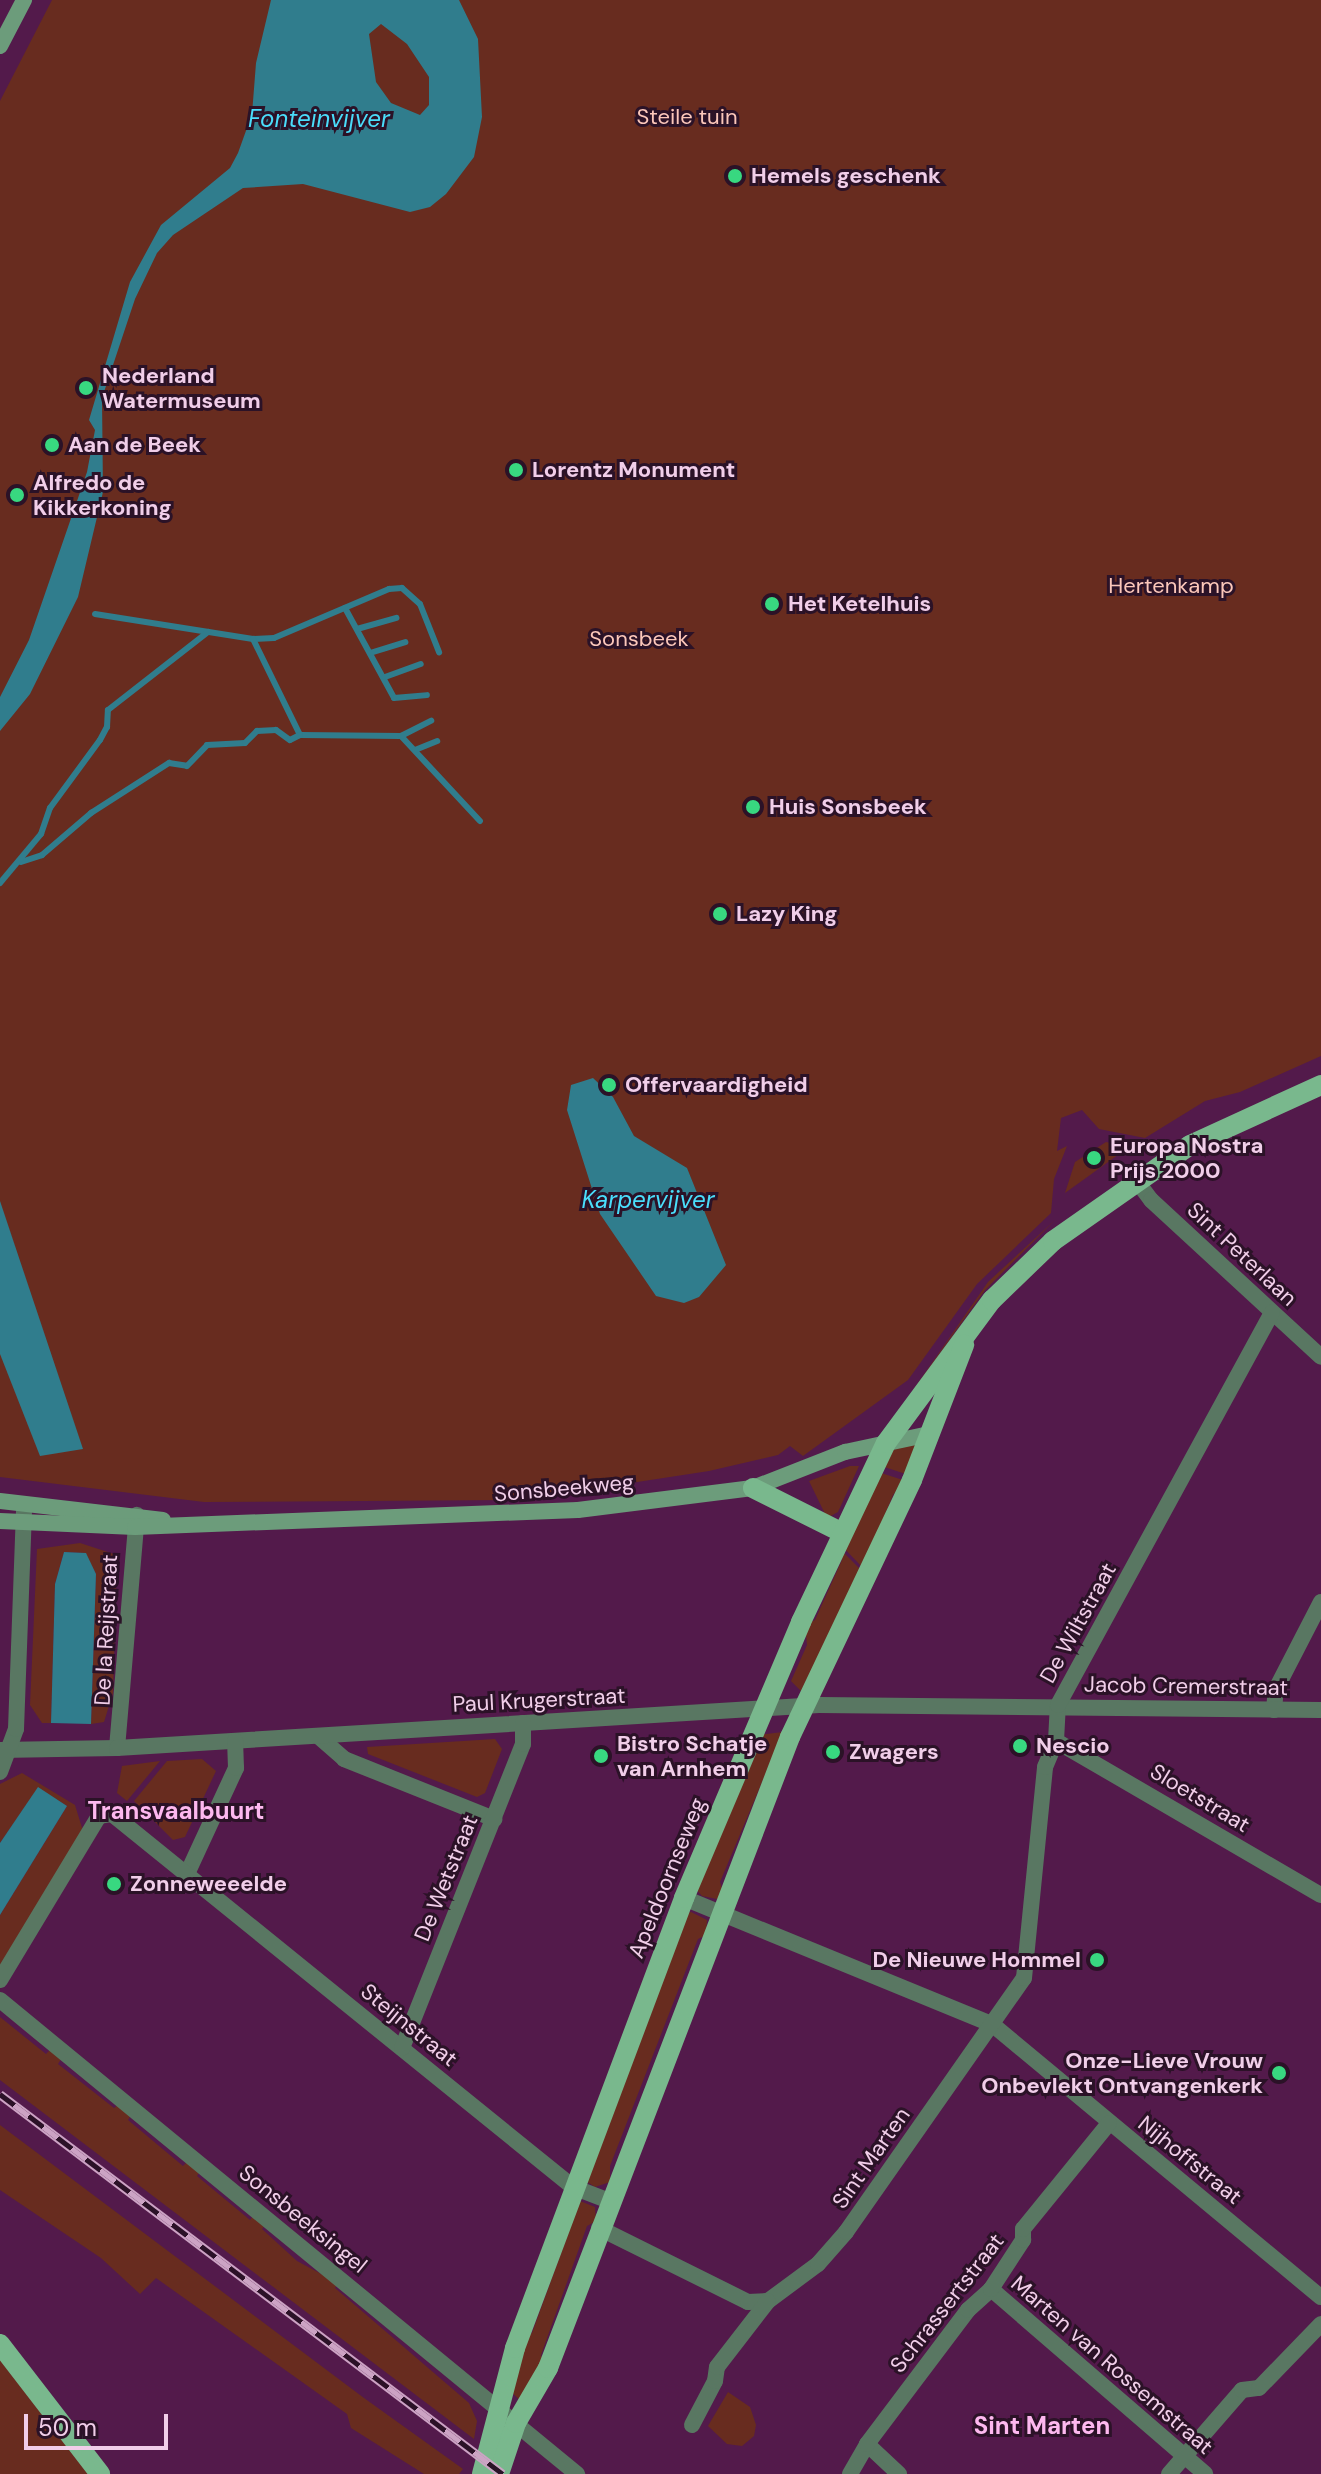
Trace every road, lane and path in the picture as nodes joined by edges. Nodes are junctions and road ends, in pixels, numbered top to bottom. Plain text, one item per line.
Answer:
1 (24, 0) edge
2 (0, 46) edge
3 (1321, 1085) edge
4 (1136, 1180) junction
5 (1272, 1312) junction
6 (968, 1334) junction
7 (1321, 1357) edge
8 (930, 1434) junction
9 (886, 1443) junction
10 (753, 1488) junction
11 (0, 1501) edge
12 (25, 1503) junction
13 (0, 1521) edge
14 (136, 1521) junction
15 (24, 1523) junction
16 (841, 1532) junction
17 (1321, 1602) edge
18 (1058, 1705) junction
19 (806, 1706) junction
20 (763, 1710) junction
21 (1274, 1710) junction
22 (1321, 1710) edge
23 (523, 1723) junction
24 (318, 1736) junction
25 (235, 1741) junction
26 (1056, 1741) junction
27 (117, 1748) junction
28 (5, 1750) edge
29 (0, 1772) edge
30 (494, 1819) junction
31 (187, 1874) junction
32 (1321, 1895) edge
33 (684, 1898) junction
34 (720, 1913) junction
35 (0, 1980) edge
36 (0, 2000) edge
37 (993, 2025) junction
38 (402, 2048) junction
39 (1109, 2123) junction
40 (573, 2187) junction
41 (609, 2201) junction
42 (599, 2228) junction
43 (991, 2289) junction
44 (1321, 2297) edge
45 (768, 2301) junction
46 (1321, 2324) edge
47 (0, 2344) edge
48 (508, 2417) junction
49 (692, 2425) dead end
50 (867, 2444) junction
51 (1185, 2457) junction
52 (100, 2474) edge
53 (482, 2474) edge
54 (499, 2474) edge
55 (577, 2474) edge
56 (850, 2474) edge
57 (899, 2474) edge
58 (1169, 2474) edge
59 (1205, 2474) edge

1 - 2 main road
3 - 4 main road, Apeldoornseweg
4 - 5 street, Sint Peterlaan
4 - 6 main road, Apeldoornseweg
5 - 7 street, Sint Peterlaan
5 - 18 street, De Wiltstraat
6 - 8 main road, Apeldoornseweg
6 - 9 main road, Apeldoornseweg
8 - 9 main road, Sonsbeekweg
8 - 19 main road, Apeldoornseweg
9 - 10 main road, Sonsbeekweg
9 - 16 main road, Apeldoornseweg
10 - 14 main road, Sonsbeekweg
10 - 16 main road
11 - 12 main road, Sonsbeekweg
12 - 14 main road, Sonsbeekweg
12 - 15 street
13 - 15 main road, Sonsbeekweg
14 - 15 main road, Sonsbeekweg
14 - 27 street, De la Reijstraat
15 - 28 street
16 - 20 main road, Apeldoornseweg
17 - 21 street
18 - 19 street, Jacob Cremerstraat
18 - 21 street, Jacob Cremerstraat
18 - 26 street, De Wiltstraat
19 - 20 street, Jacob Cremerstraat
19 - 34 main road, Apeldoornseweg
20 - 23 street, Paul Krugerstraat
20 - 33 main road, Apeldoornseweg
21 - 22 street, Jacob Cremerstraat
23 - 24 street, Paul Krugerstraat
23 - 30 street, De Wetstraat
24 - 25 street, Paul Krugerstraat
24 - 30 street
25 - 27 street, Paul Krugerstraat
25 - 31 street
26 - 32 street, Sloetstraat
26 - 37 street, De Wiltstraat
27 - 28 street, Paul Krugerstraat
28 - 29 street
30 - 38 street, De Wetstraat
31 - 35 street, Steijnstraat
31 - 38 street, Steijnstraat
33 - 34 street, Nijhoffstraat
33 - 40 main road, Apeldoornseweg
34 - 37 street, Nijhoffstraat
34 - 41 main road, Apeldoornseweg
36 - 48 street, Sonsbeeksingel
37 - 39 street, Nijhoffstraat
37 - 45 street, Sint Marten
38 - 40 street, Steijnstraat
39 - 43 street, Schrassertstraat
39 - 44 street, Nijhoffstraat
40 - 41 street, Steijnstraat
40 - 48 main road, Apeldoornseweg
41 - 42 main road, Apeldoornseweg
42 - 45 street
42 - 48 main road, Apeldoornseweg
43 - 50 street, Schrassertstraat
43 - 51 street, Marten van Rossemstraat
45 - 49 street, Sint Marten
46 - 51 street
47 - 52 main road
48 - 53 main road, Apeldoornseweg
48 - 54 main road, Apeldoornseweg
48 - 55 street, Sonsbeeksingel
50 - 56 street, Schrassertstraat
50 - 57 street
51 - 58 street
51 - 59 street, Marten van Rossemstraat

